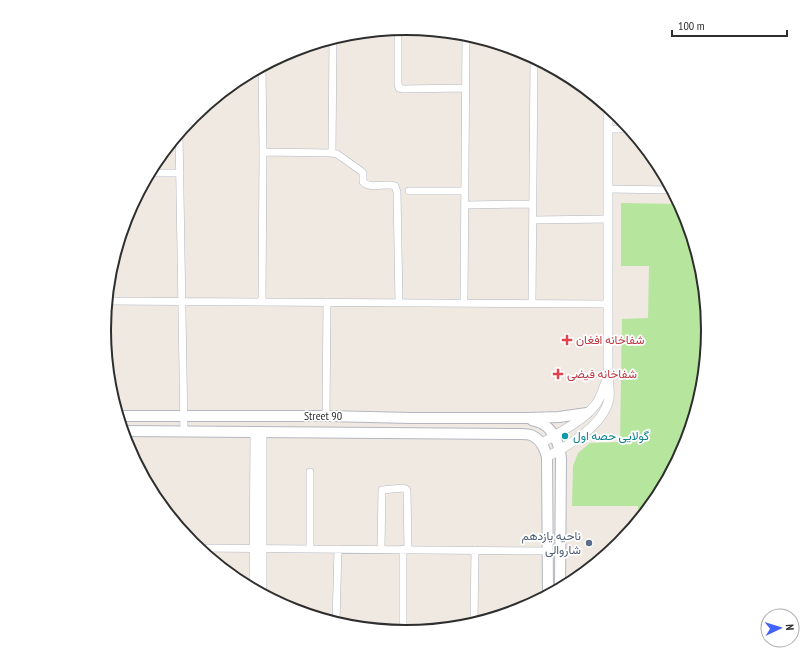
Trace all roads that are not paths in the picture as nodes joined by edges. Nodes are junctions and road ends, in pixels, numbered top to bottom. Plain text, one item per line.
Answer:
1 (398, 35) edge
2 (466, 41) edge
3 (333, 44) edge
4 (534, 64) edge
5 (262, 73) edge
6 (465, 88) junction
7 (608, 114) edge
8 (608, 129) junction
9 (622, 129) edge
10 (178, 142) edge
11 (263, 152) junction
12 (332, 153) junction
13 (180, 172) junction
14 (157, 173) edge
15 (608, 189) junction
16 (665, 190) edge
17 (409, 191) dead end
18 (465, 191) junction
19 (533, 204) junction
20 (465, 205) junction
21 (608, 219) junction
22 (533, 220) junction
23 (113, 301) edge
24 (182, 301) junction
25 (262, 302) junction
26 (327, 302) junction
27 (400, 303) junction
28 (464, 303) junction
29 (532, 304) junction
30 (608, 304) junction
31 (608, 377) junction
32 (588, 414) junction
33 (124, 416) edge
34 (184, 416) junction
35 (326, 416) junction
36 (528, 418) junction
37 (129, 431) edge
38 (184, 431) junction
39 (259, 432) junction
40 (554, 436) junction
41 (542, 443) junction
42 (560, 450) junction
43 (546, 457) junction
44 (310, 472) dead end
45 (207, 548) edge
46 (310, 548) junction
47 (259, 549) junction
48 (338, 549) junction
49 (381, 549) junction
50 (405, 550) junction
51 (475, 550) junction
52 (547, 551) junction
53 (560, 581) edge
54 (255, 583) edge
55 (262, 587) edge
56 (548, 588) edge
57 (336, 616) edge
58 (474, 617) edge
59 (403, 625) edge

1 - 6 street
2 - 6 street
3 - 12 street
4 - 19 street
5 - 11 street
6 - 18 street
7 - 8 street
8 - 9 street
8 - 15 street
10 - 13 street
11 - 12 street
11 - 25 street
12 - 27 street
13 - 14 street
13 - 24 street
15 - 16 street
15 - 21 street
17 - 18 street
18 - 20 street
19 - 20 street
19 - 22 street
20 - 28 street
21 - 22 street
21 - 30 street
22 - 29 street
23 - 24 street
24 - 25 street
24 - 34 street
25 - 26 street
26 - 27 street
26 - 35 street
27 - 28 street
28 - 29 street
29 - 30 street
30 - 31 street
31 - 32 street
31 - 42 street
32 - 36 main road, Street 90
32 - 40 street
33 - 34 main road, Street 90
34 - 35 main road, Street 90
34 - 38 street
35 - 36 main road, Street 90
36 - 40 main road
37 - 38 main road, Street 90
38 - 39 main road, Street 90
39 - 41 main road, Street 90
39 - 47 street
40 - 41 street
40 - 42 main road
41 - 43 main road
42 - 43 street
42 - 53 main road
43 - 52 main road
44 - 46 street
45 - 47 street
46 - 47 street
46 - 48 street
47 - 54 street
47 - 55 street
48 - 49 street
48 - 57 street
49 - 50 street
49 - 50 street
50 - 51 street
50 - 59 street
51 - 52 street
51 - 58 street
52 - 56 main road

